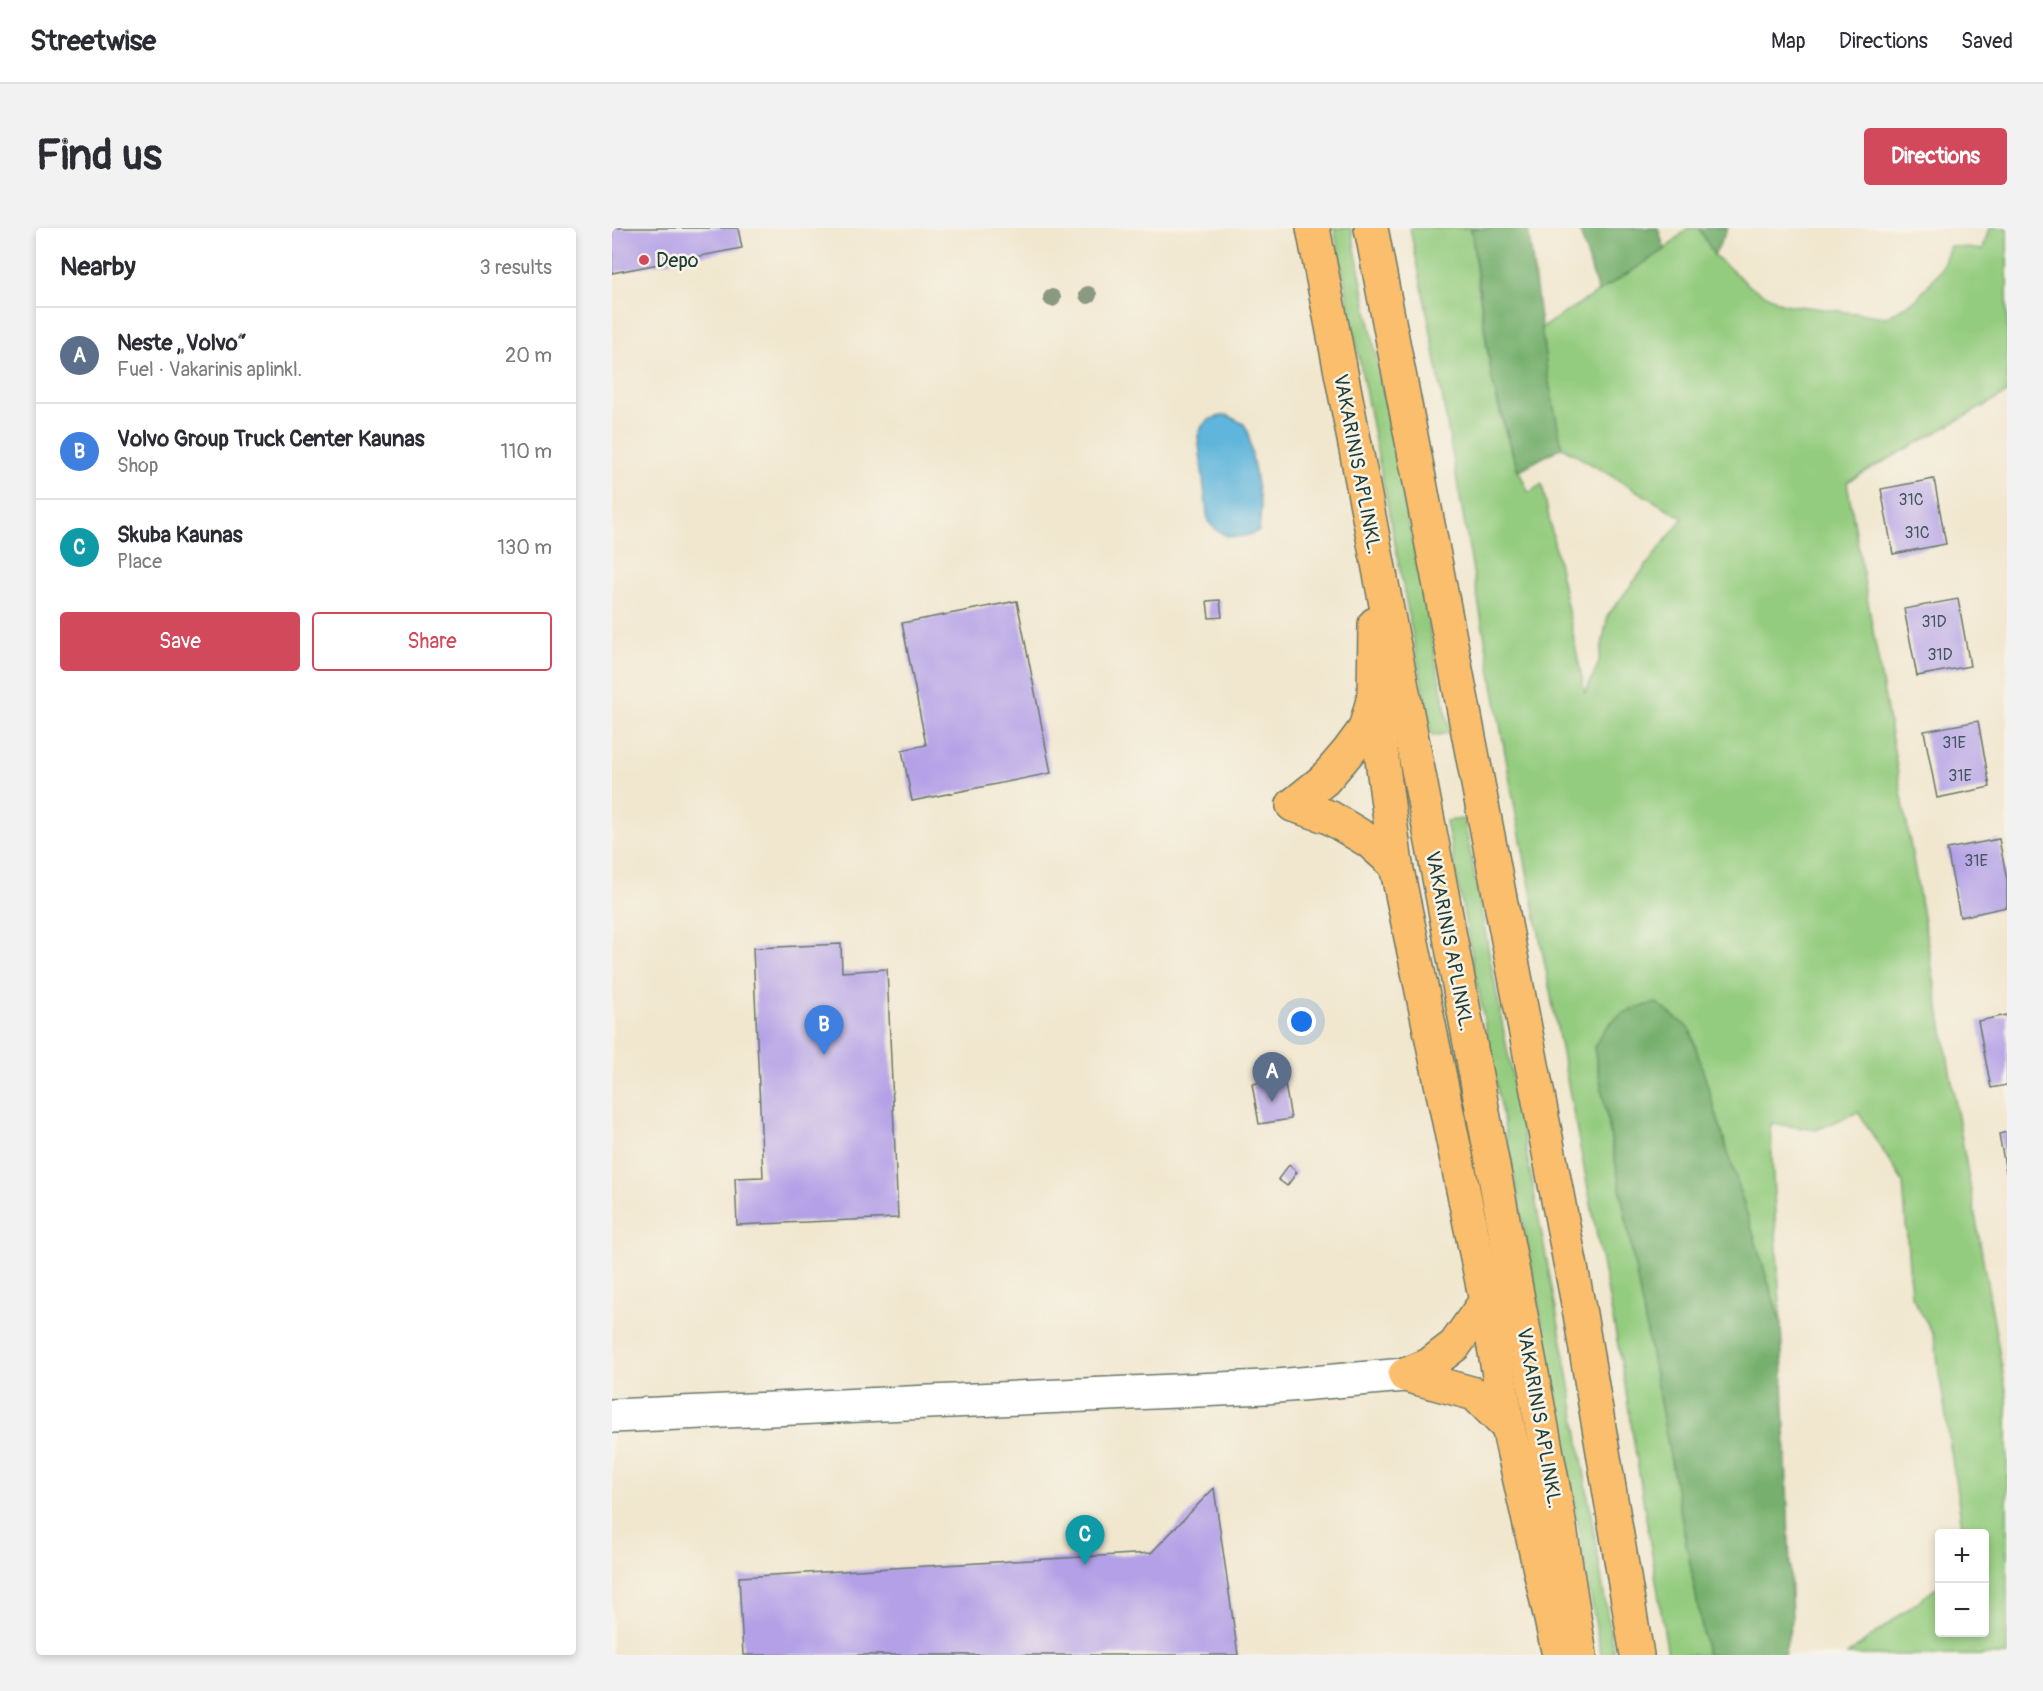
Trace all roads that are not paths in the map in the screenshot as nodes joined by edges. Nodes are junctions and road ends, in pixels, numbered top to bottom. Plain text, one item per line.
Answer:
1 (1313, 228) edge
2 (1371, 228) edge
3 (1376, 559) junction
4 (1374, 699) junction
5 (1396, 865) junction
6 (1485, 1301) junction
7 (1405, 1375) junction
8 (612, 1416) edge
9 (1508, 1427) junction
10 (1559, 1655) edge
11 (1580, 1655) edge
12 (1637, 1655) edge

1 - 3 highway, VAKARINIS APLINKL.
2 - 12 highway
3 - 4 highway
3 - 11 highway, VAKARINIS APLINKL.
4 - 5 highway
4 - 5 highway
5 - 6 highway
6 - 7 highway
6 - 9 highway
7 - 8 street
7 - 9 highway
9 - 10 highway

